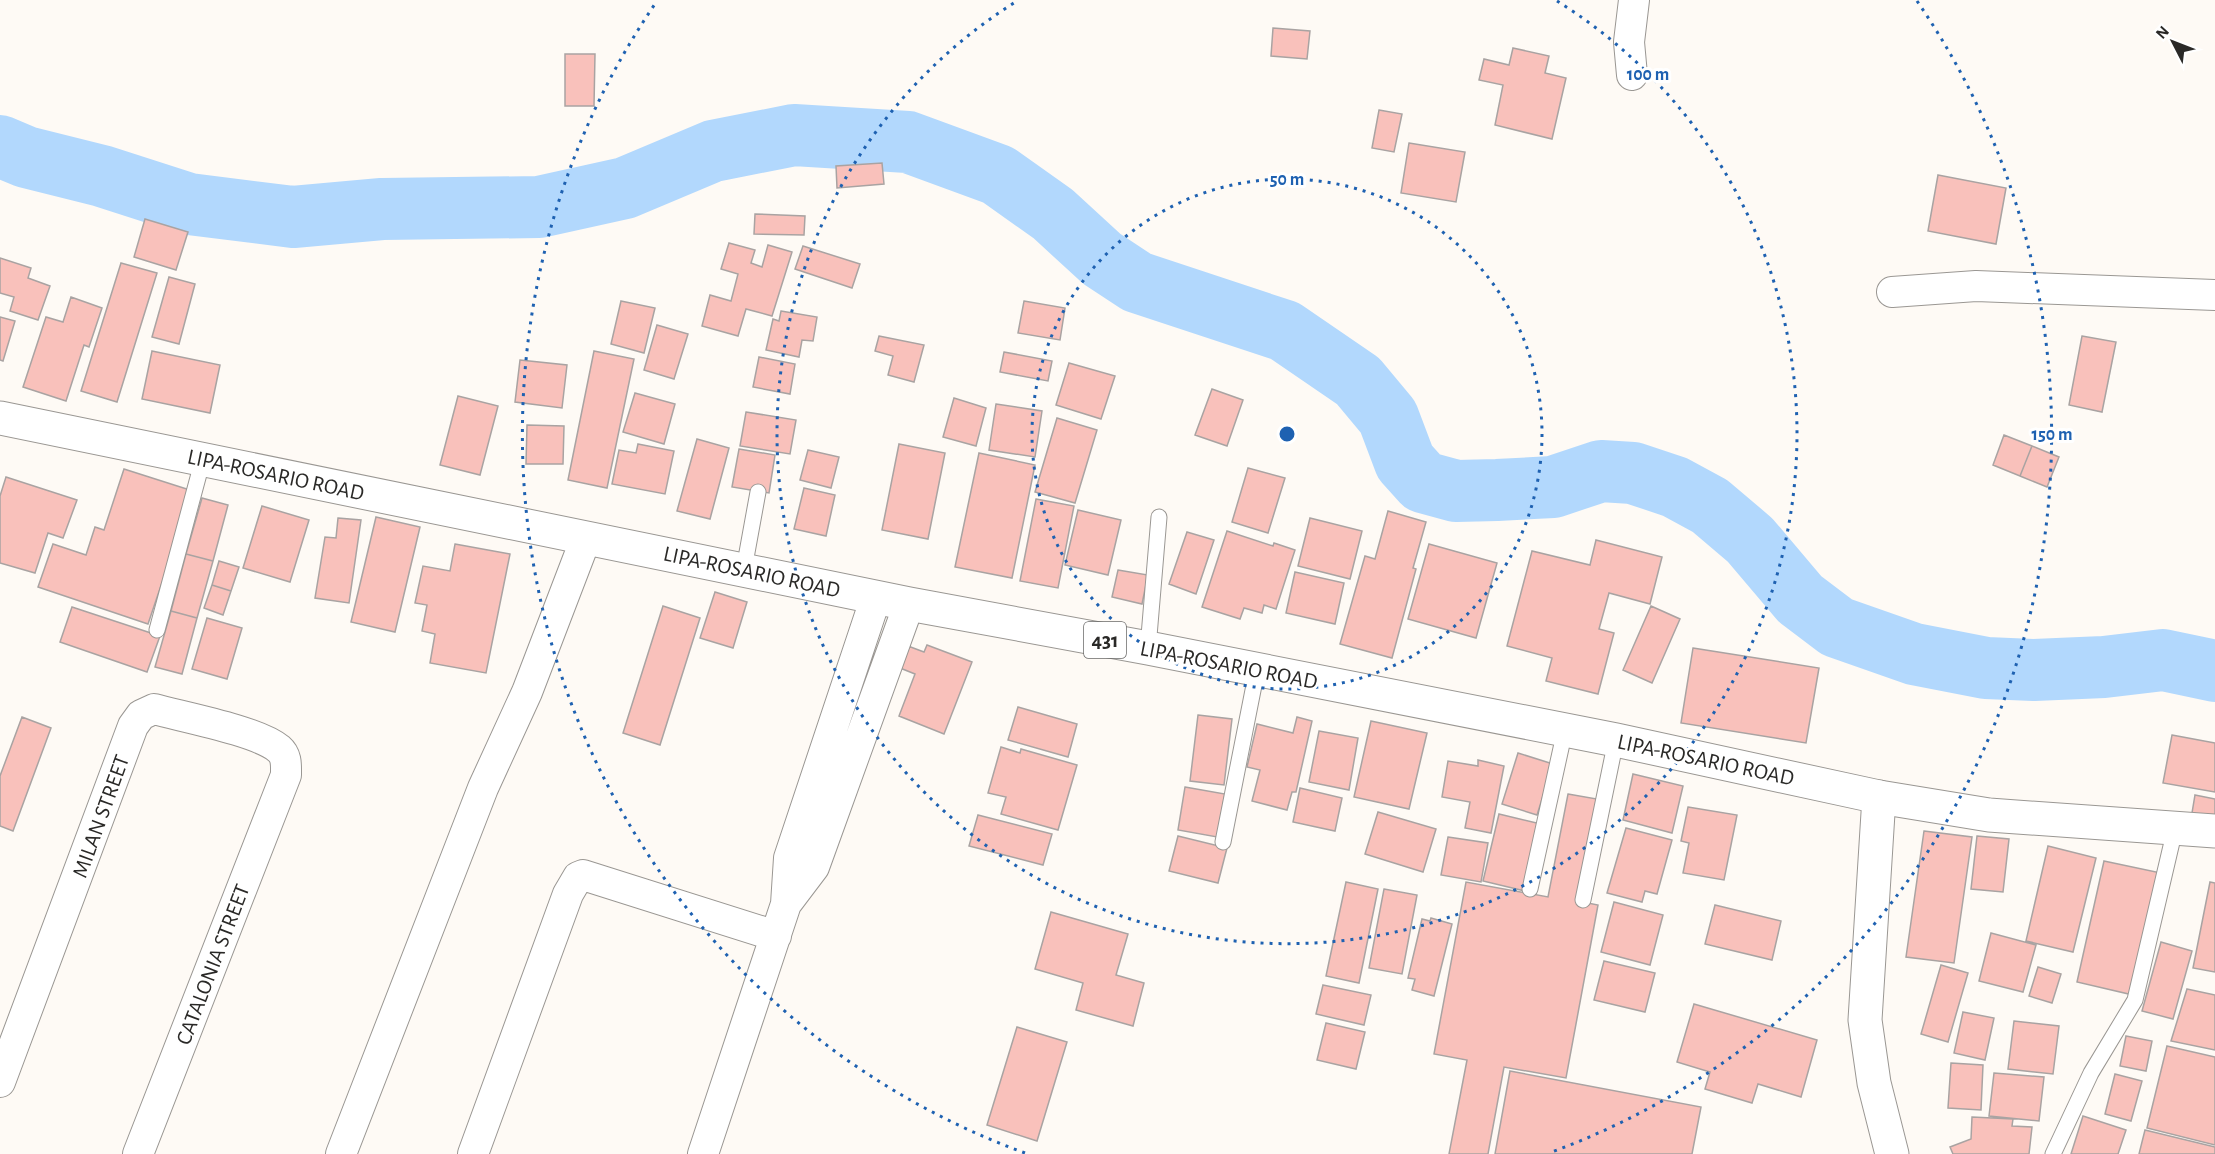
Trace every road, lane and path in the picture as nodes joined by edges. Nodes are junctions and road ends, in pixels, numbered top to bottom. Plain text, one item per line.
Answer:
1 (1634, 0) edge
2 (1632, 75) dead end
3 (1892, 292) dead end
4 (2215, 295) edge
5 (0, 418) edge
6 (203, 459) junction
7 (758, 492) dead end
8 (1159, 517) dead end
9 (586, 537) junction
10 (744, 569) junction
11 (876, 597) junction
12 (909, 604) junction
13 (157, 630) dead end
14 (1148, 648) junction
15 (1257, 670) junction
16 (1565, 730) junction
17 (1616, 740) junction
18 (286, 774) joint
19 (1879, 796) junction
20 (2175, 829) junction
21 (2215, 831) edge
22 (1223, 842) dead end
23 (1530, 889) dead end
24 (1583, 900) dead end
25 (786, 904) junction
26 (776, 936) junction
27 (1, 1079) edge
28 (138, 1154) edge
29 (341, 1154) edge
30 (473, 1154) edge
31 (703, 1154) edge
32 (1892, 1154) edge
33 (2053, 1154) edge

1 - 2 street
3 - 4 street
5 - 6 main road, LIPA-ROSARIO ROAD / 431
6 - 9 main road, LIPA-ROSARIO ROAD / 431
6 - 13 lane
7 - 10 lane
8 - 14 lane
9 - 10 main road, LIPA-ROSARIO ROAD / 431
9 - 29 street
10 - 11 main road, LIPA-ROSARIO ROAD / 431
11 - 12 main road, LIPA-ROSARIO ROAD / 431
11 - 25 street
12 - 14 main road, LIPA-ROSARIO ROAD / 431
12 - 25 street
14 - 15 main road, LIPA-ROSARIO ROAD / 431
15 - 16 main road, LIPA-ROSARIO ROAD / 431
15 - 22 lane
16 - 17 main road, LIPA-ROSARIO ROAD / 431
16 - 23 lane
17 - 19 main road, LIPA-ROSARIO ROAD / 431
17 - 24 lane
18 - 27 street, MILAN STREET
18 - 28 street, CATALONIA STREET
19 - 20 main road, LIPA-ROSARIO ROAD / 431
19 - 32 main road
20 - 21 main road, LIPA-ROSARIO ROAD / 431
20 - 33 lane
25 - 26 street
26 - 30 street
26 - 31 street

